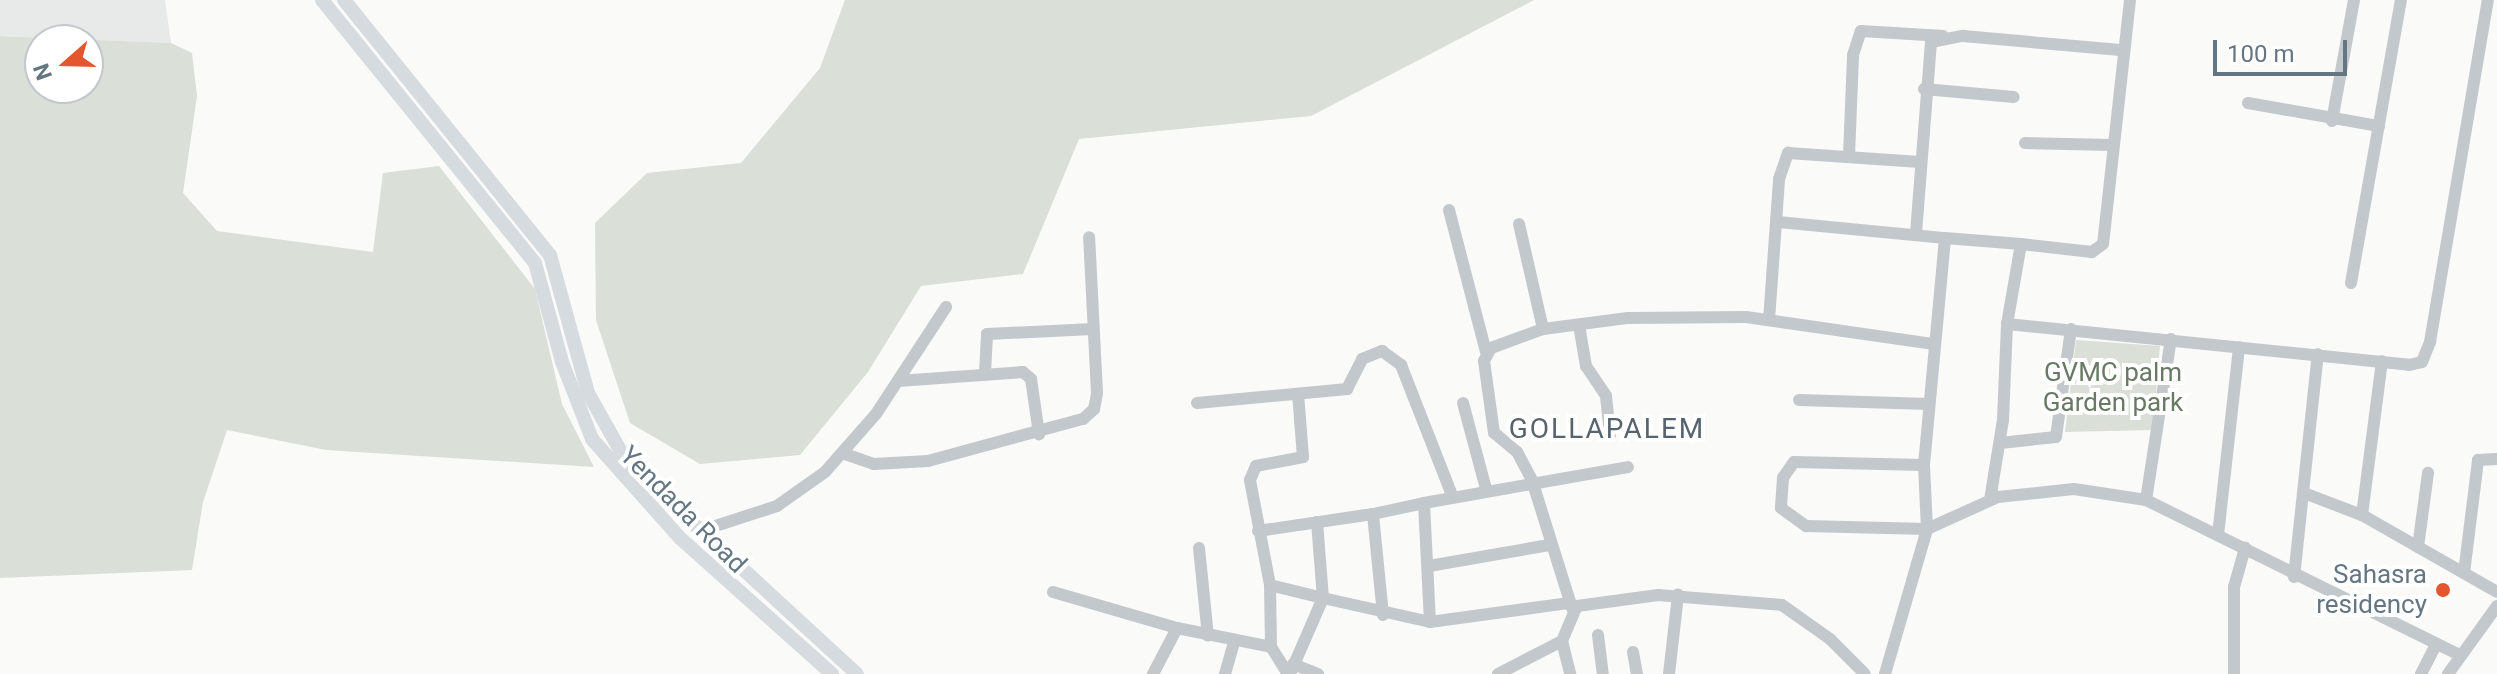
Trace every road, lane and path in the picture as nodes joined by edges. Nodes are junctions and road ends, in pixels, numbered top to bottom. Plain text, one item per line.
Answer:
1 (322, 0) edge
2 (344, 0) edge
3 (2130, 0) edge
4 (2354, 0) edge
5 (2401, 0) edge
6 (2488, 0) edge
7 (1945, 36) junction
8 (2120, 50) junction
9 (1924, 89) junction
10 (2014, 97) dead end
11 (2248, 103) dead end
12 (2332, 121) junction
13 (2379, 126) junction
14 (2025, 143) dead end
15 (2113, 145) junction
16 (1849, 156) junction
17 (1920, 162) junction
18 (1449, 210) dead end
19 (1778, 222) junction
20 (1519, 224) dead end
21 (1916, 233) junction
22 (1089, 237) dead end
23 (1945, 238) junction
24 (2021, 244) junction
25 (2351, 283) dead end
26 (946, 307) dead end
27 (1769, 320) junction
28 (2007, 324) junction
29 (1579, 325) junction
30 (1093, 329) junction
31 (1543, 329) junction
32 (2071, 329) junction
33 (2171, 339) junction
34 (1934, 344) junction
35 (2239, 347) junction
36 (1486, 352) junction
37 (2318, 354) junction
38 (2382, 361) junction
39 (985, 374) junction
40 (898, 381) junction
41 (1298, 394) junction
42 (1799, 400) dead end
43 (1197, 403) dead end
44 (1463, 403) dead end
45 (1929, 404) junction
46 (1039, 434) junction
47 (1610, 435) dead end
48 (2000, 443) junction
49 (842, 453) junction
50 (2497, 459) edge
51 (1924, 465) junction
52 (1628, 467) dead end
53 (2428, 473) dead end
54 (1532, 480) junction
55 (1486, 489) junction
56 (2304, 493) junction
57 (1452, 495) junction
58 (1990, 500) junction
59 (2146, 500) junction
60 (1424, 503) junction
61 (1373, 514) junction
62 (2362, 515) junction
63 (1317, 522) junction
64 (1927, 529) junction
65 (700, 531) junction
66 (1258, 531) junction
67 (2218, 535) junction
68 (1549, 545) junction
69 (2418, 547) junction
70 (1199, 548) dead end
71 (2245, 548) junction
72 (1429, 566) junction
73 (2464, 573) junction
74 (2294, 577) junction
75 (1270, 585) junction
76 (1053, 592) dead end
77 (2497, 592) edge
78 (1678, 595) junction
79 (1323, 598) junction
80 (1570, 605) junction
81 (2497, 606) edge
82 (1383, 615) junction
83 (1430, 622) junction
84 (1177, 628) junction
85 (1598, 635) dead end
86 (1208, 636) junction
87 (1562, 641) junction
88 (1234, 643) junction
89 (2436, 644) junction
90 (1271, 647) junction
91 (1633, 652) dead end
92 (2459, 655) junction
93 (1290, 671) edge
94 (832, 674) edge
95 (857, 674) edge
96 (1153, 674) edge
97 (1225, 674) edge
98 (1318, 674) edge
99 (1498, 674) edge
100 (1570, 674) edge
101 (1603, 674) edge
102 (1637, 674) edge
103 (1669, 674) edge
104 (1865, 674) edge
105 (1885, 674) edge
106 (2234, 674) edge
107 (2421, 674) edge
108 (2448, 674) edge

1 - 94 main road, Yendada Road
2 - 65 main road, Yendada Road
3 - 8 street
4 - 12 street
5 - 13 street
6 - 38 street
7 - 8 street
7 - 9 street
7 - 16 street
8 - 15 street
9 - 10 street
9 - 17 street
11 - 12 street
12 - 13 street
13 - 25 street
14 - 15 street
15 - 24 street
16 - 17 street
16 - 19 street
17 - 21 street
18 - 36 street
19 - 21 street
19 - 27 street
20 - 31 street
21 - 23 street
22 - 30 street
23 - 24 street
23 - 34 street
24 - 28 street
26 - 40 street
27 - 29 street
27 - 34 street
28 - 32 street
28 - 48 street
29 - 31 street
29 - 47 street
30 - 39 street
30 - 46 street
31 - 36 street
32 - 33 street
32 - 48 street
33 - 35 street
33 - 59 street
34 - 45 street
35 - 37 street
35 - 67 street
36 - 54 street
37 - 38 street
37 - 56 street
38 - 62 street
39 - 40 street
39 - 46 street
40 - 49 street
41 - 43 street
41 - 57 street
41 - 66 street
42 - 45 street
44 - 55 street
45 - 51 street
46 - 49 street
48 - 58 street
49 - 65 street
50 - 73 street
51 - 64 street
51 - 64 street
52 - 54 street
53 - 69 street
54 - 55 street
54 - 68 street
55 - 57 street
56 - 62 street
56 - 74 street
57 - 60 street
58 - 59 street
58 - 64 street
59 - 67 street
60 - 61 street
60 - 72 street
61 - 63 street
61 - 82 street
62 - 69 street
63 - 66 street
63 - 79 street
64 - 105 street
65 - 95 main road, Yendada Road
66 - 75 street
67 - 71 street
68 - 72 street
68 - 80 street
69 - 73 street
70 - 86 street
71 - 74 street
71 - 106 street
72 - 83 street
73 - 77 street
74 - 89 street
75 - 79 street
75 - 90 street
76 - 84 street
78 - 80 street
78 - 103 street
78 - 104 street
79 - 82 street
79 - 93 street
80 - 83 street
80 - 87 street
81 - 92 street
82 - 83 street
84 - 86 street
84 - 96 street
85 - 101 street
86 - 88 street
87 - 99 street
87 - 100 street
88 - 90 street
88 - 97 street
89 - 92 street
89 - 107 street
90 - 93 street
91 - 102 street
92 - 108 street
93 - 98 street

